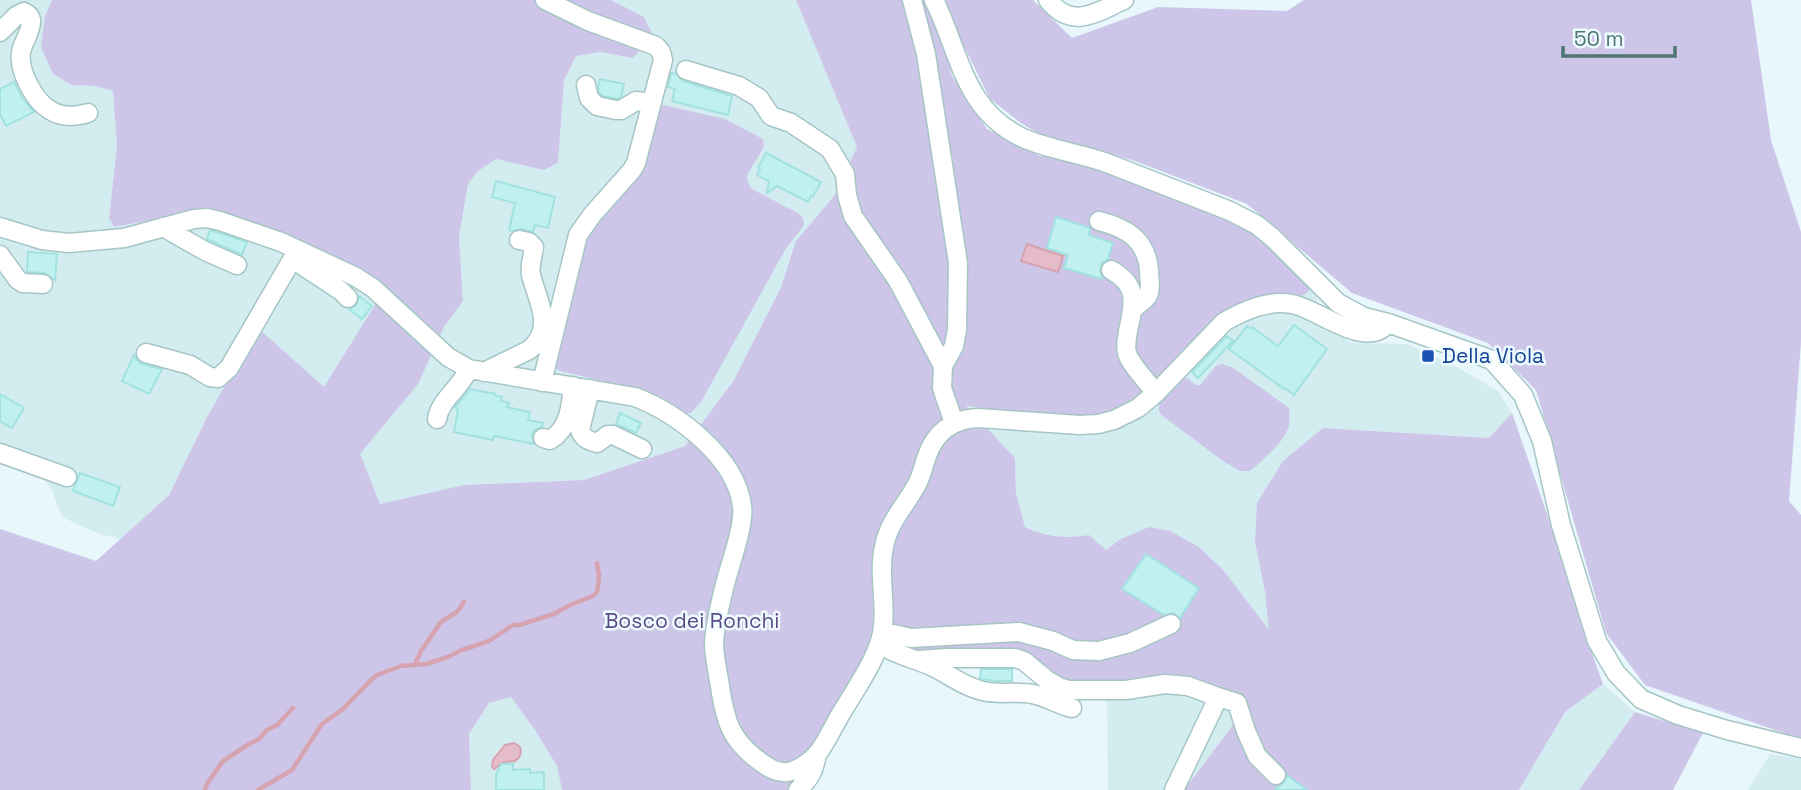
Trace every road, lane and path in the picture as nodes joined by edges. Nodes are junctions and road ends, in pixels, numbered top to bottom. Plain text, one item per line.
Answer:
1 (545, 0) edge
2 (912, 0) edge
3 (934, 0) edge
4 (1048, 0) edge
5 (1124, 0) edge
6 (0, 32) edge
7 (686, 70) dead end
8 (586, 85) dead end
9 (652, 103) junction
10 (88, 113) dead end
11 (1099, 221) dead end
12 (0, 227) edge
13 (163, 227) junction
14 (519, 240) dead end
15 (297, 251) junction
16 (0, 255) edge
17 (237, 265) dead end
18 (1111, 270) dead end
19 (43, 284) dead end
20 (348, 298) dead end
21 (1133, 309) junction
22 (1388, 323) junction
23 (146, 353) dead end
24 (943, 366) junction
25 (476, 371) junction
26 (542, 382) junction
27 (582, 387) junction
28 (1156, 393) junction
29 (437, 419) dead end
30 (954, 422) junction
31 (543, 438) dead end
32 (642, 449) dead end
33 (0, 453) edge
34 (67, 477) dead end
35 (1171, 624) dead end
36 (879, 644) junction
37 (915, 661) junction
38 (1215, 696) junction
39 (1072, 708) dead end
40 (1801, 748) edge
41 (817, 754) junction
42 (1276, 775) dead end
43 (809, 787) edge
44 (1174, 790) edge

1 - 9 street
2 - 24 street
3 - 22 street
4 - 5 street
6 - 10 street
7 - 24 street
8 - 9 street
9 - 26 street
11 - 21 street
12 - 13 street
13 - 15 street
13 - 17 street
14 - 25 street
15 - 20 street
15 - 23 street
15 - 25 street
16 - 19 street
18 - 21 street
21 - 28 street
22 - 28 street
22 - 40 street
24 - 30 street
25 - 26 street
25 - 29 street
26 - 27 street
27 - 31 street
27 - 32 street
27 - 41 street
28 - 30 street
30 - 36 street
33 - 34 street
35 - 36 street
36 - 37 street
36 - 41 street
37 - 38 street
37 - 39 street
38 - 42 street
38 - 44 street
41 - 43 street

